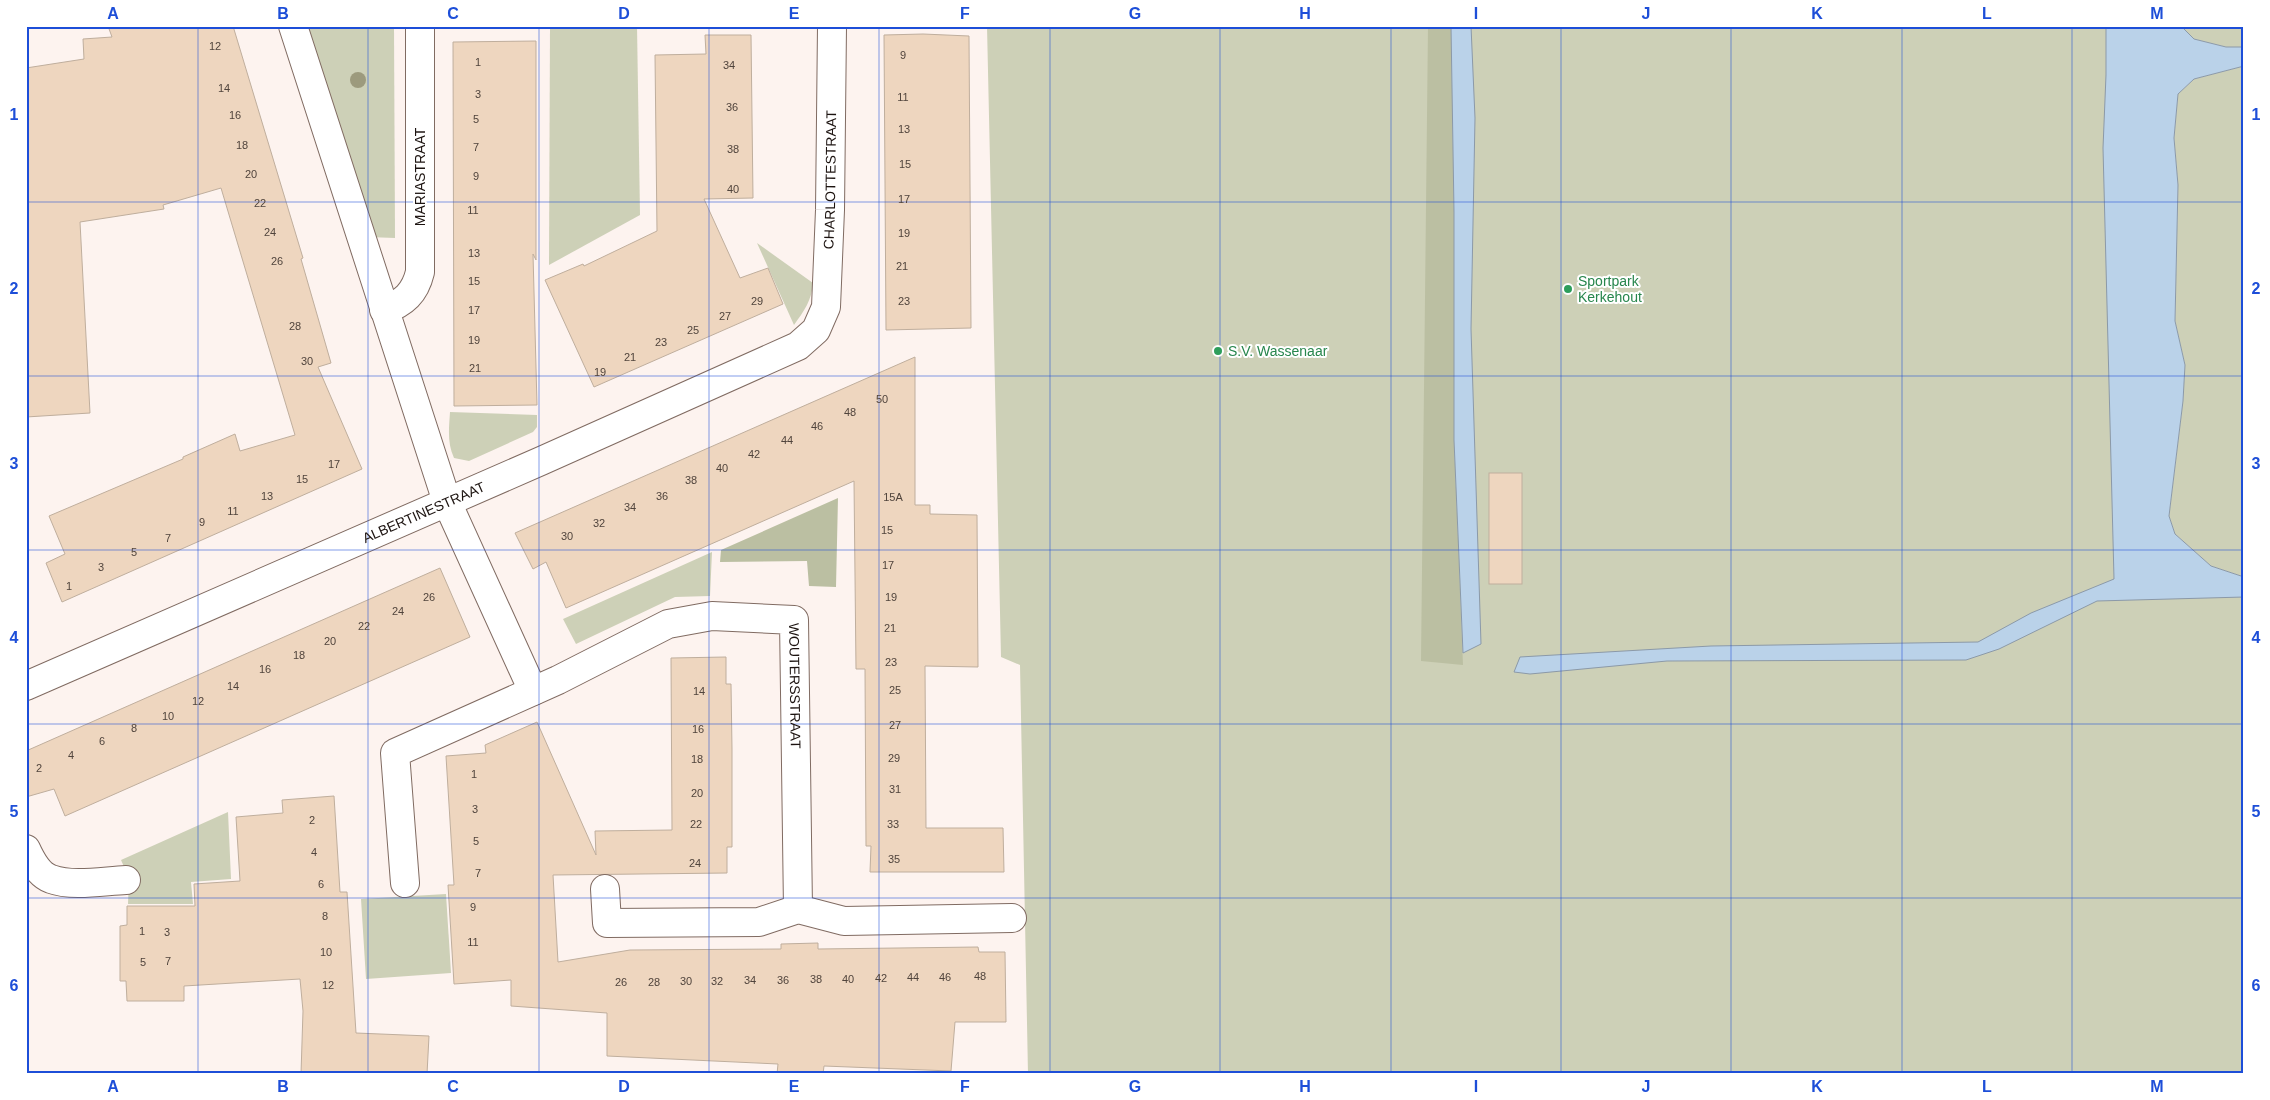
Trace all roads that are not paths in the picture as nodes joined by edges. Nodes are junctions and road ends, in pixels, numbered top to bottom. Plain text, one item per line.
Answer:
1 (293, 26) edge
2 (420, 26) edge
3 (832, 26) edge
4 (384, 310) junction
5 (816, 330) joint
6 (447, 502) junction
7 (26, 686) edge
8 (533, 690) junction
9 (26, 849) edge
10 (126, 880) dead end
11 (405, 883) dead end
12 (605, 889) dead end
13 (798, 909) junction
14 (1012, 918) dead end

1 - 4 street
2 - 4 street, MARIASTRAAT
3 - 5 street, CHARLOTTESTRAAT
4 - 6 street
5 - 6 street, ALBERTINESTRAAT
6 - 7 street, ALBERTINESTRAAT
6 - 8 street
8 - 11 street, WOUTERSSTRAAT
8 - 13 street, WOUTERSSTRAAT
9 - 10 street
12 - 13 street
13 - 14 street

